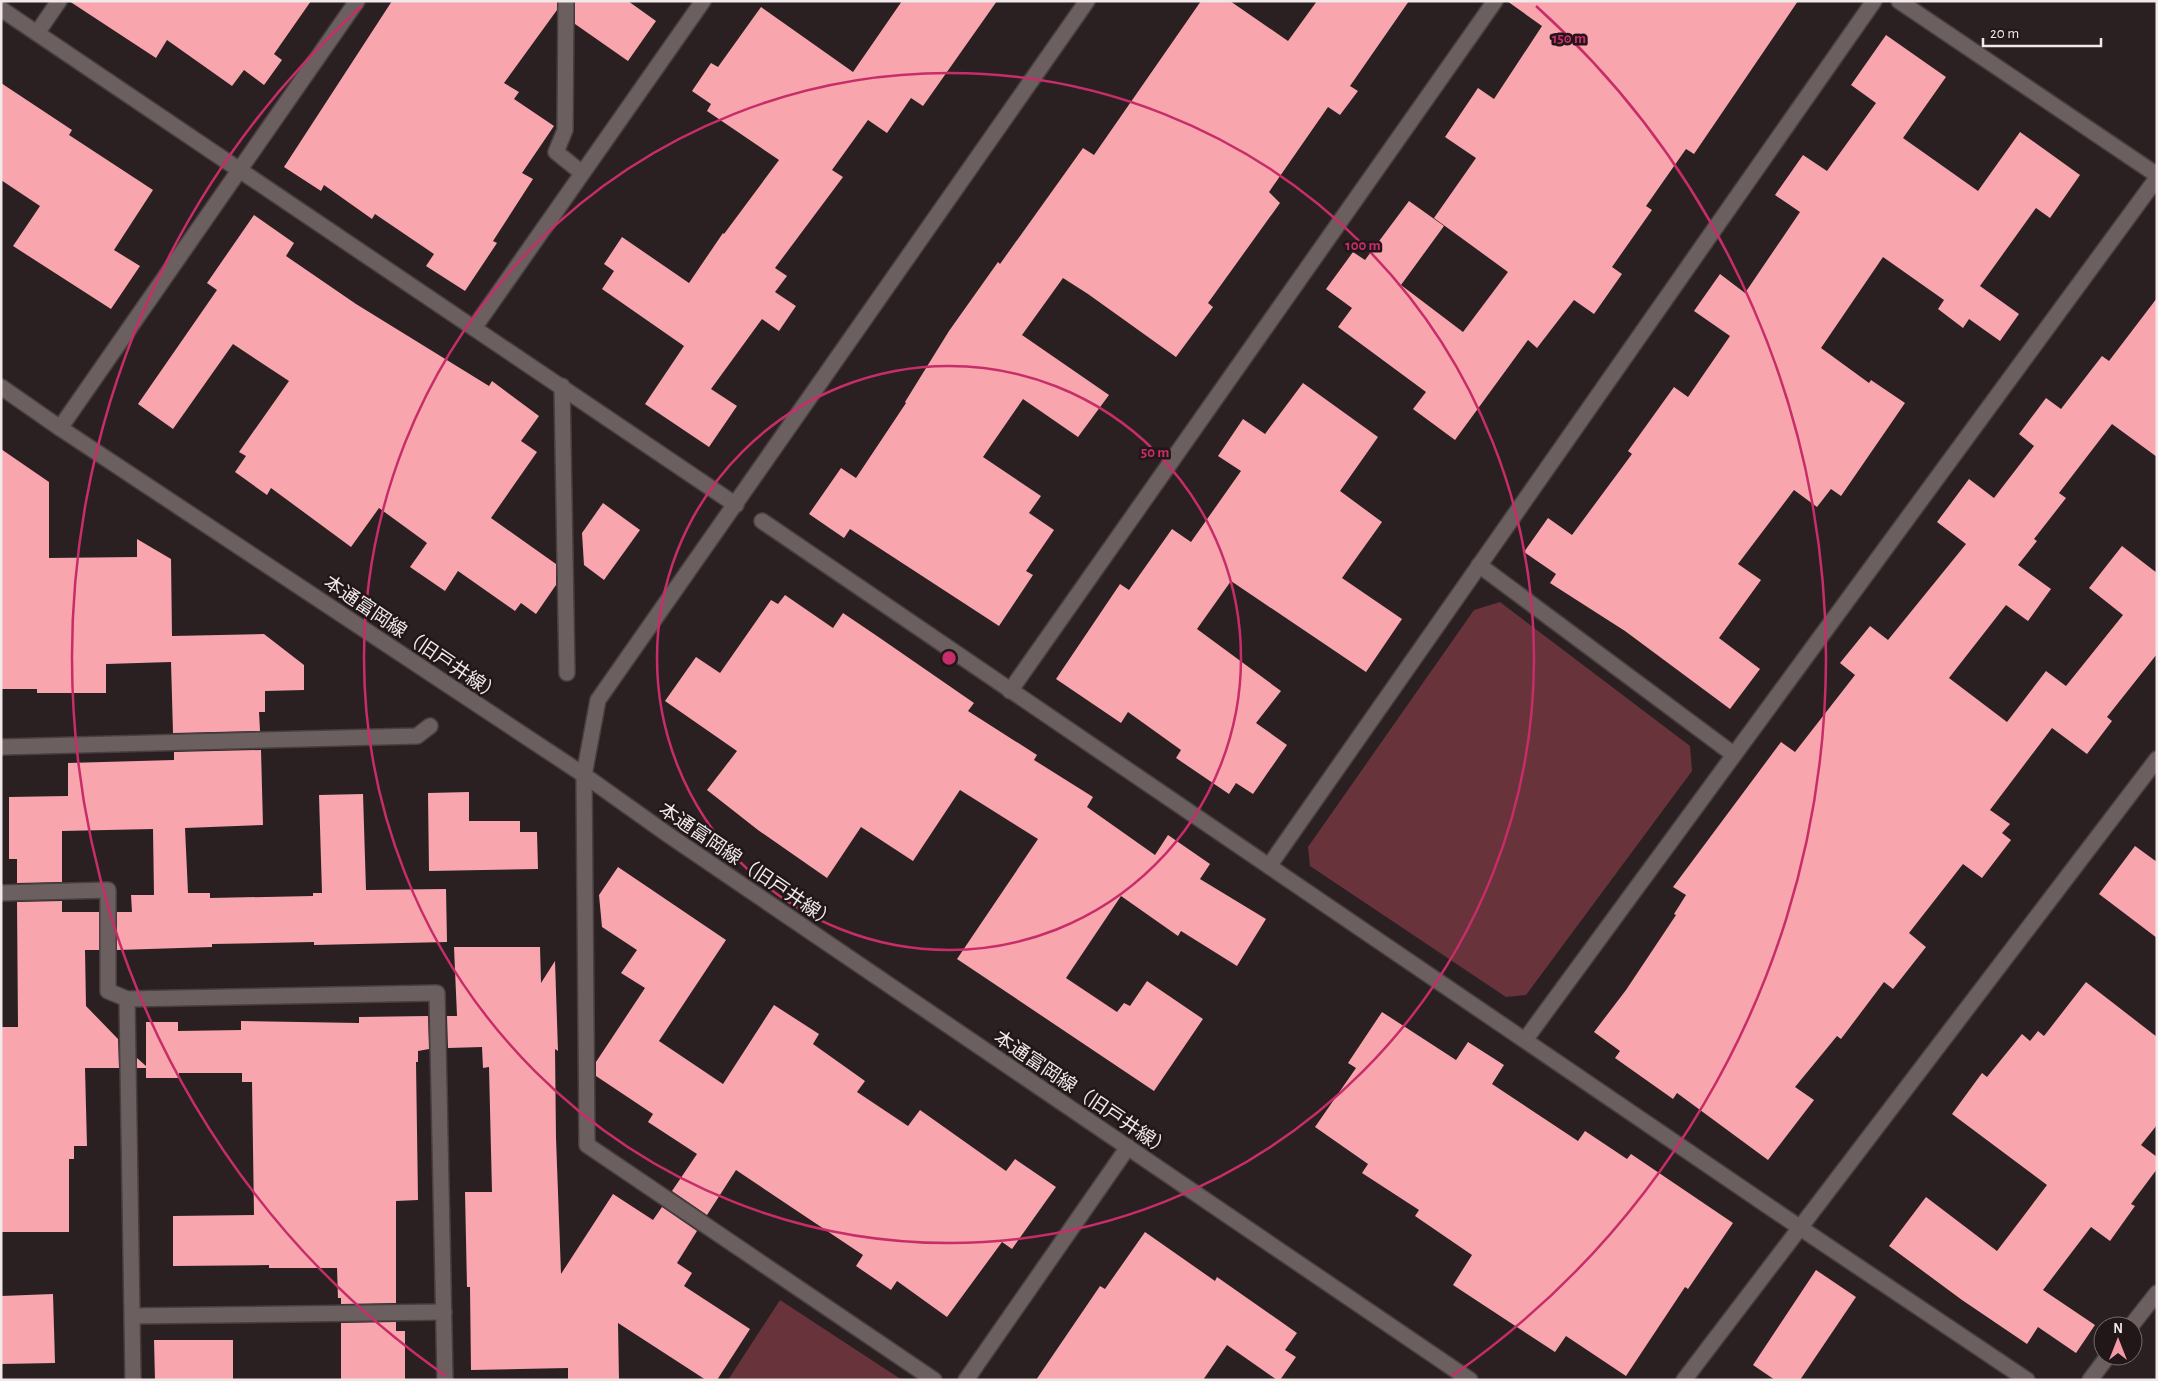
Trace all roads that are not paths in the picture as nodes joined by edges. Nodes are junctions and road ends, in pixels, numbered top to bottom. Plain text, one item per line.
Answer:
1 (59, 1) edge
2 (358, 1) edge
3 (566, 1) edge
4 (703, 1) edge
5 (1087, 1) edge
6 (1495, 1) edge
7 (1874, 1) edge
8 (1899, 1) edge
9 (1, 9) edge
10 (37, 33) junction
11 (239, 171) junction
12 (582, 173) junction
13 (2157, 177) edge
14 (474, 328) junction
15 (562, 386) junction
16 (1, 387) edge
17 (60, 428) junction
18 (736, 505) junction
19 (762, 521) dead end
20 (1479, 565) junction
21 (567, 673) dead end
22 (1010, 691) junction
23 (430, 726) dead end
24 (1, 747) edge
25 (1733, 754) junction
26 (2157, 759) edge
27 (584, 775) junction
28 (1269, 866) junction
29 (1, 893) edge
30 (127, 999) junction
31 (1525, 1040) junction
32 (1128, 1148) junction
33 (1799, 1227) junction
34 (2157, 1293) edge
35 (444, 1312) junction
36 (132, 1316) junction
37 (2140, 1316) edge
38 (2100, 1366) edge
39 (133, 1380) edge
40 (445, 1380) edge
41 (934, 1380) edge
42 (966, 1380) edge
43 (1470, 1380) edge
44 (1684, 1380) edge
45 (2028, 1380) edge
46 (2090, 1380) edge

1 - 10 street
2 - 11 street
3 - 12 street
4 - 12 street
5 - 18 street
6 - 22 street
7 - 20 street
8 - 13 street
9 - 10 street
10 - 11 street
11 - 14 street
11 - 17 street
12 - 14 street
13 - 25 street
14 - 15 street
15 - 18 street
15 - 21 street
16 - 17 street, 本通富岡線（旧戸井線）
17 - 27 street, 本通富岡線（旧戸井線）
18 - 27 street
19 - 22 street
20 - 25 street
20 - 28 street
22 - 28 street
23 - 24 street
25 - 31 street
26 - 33 street
27 - 32 street, 本通富岡線（旧戸井線）
27 - 41 street
28 - 31 street
29 - 30 street
30 - 35 street
30 - 36 street
31 - 33 street
32 - 42 street
32 - 43 street, 本通富岡線（旧戸井線）
33 - 44 street
33 - 45 street
34 - 37 street
35 - 36 street
35 - 40 street
36 - 39 street
38 - 46 street

